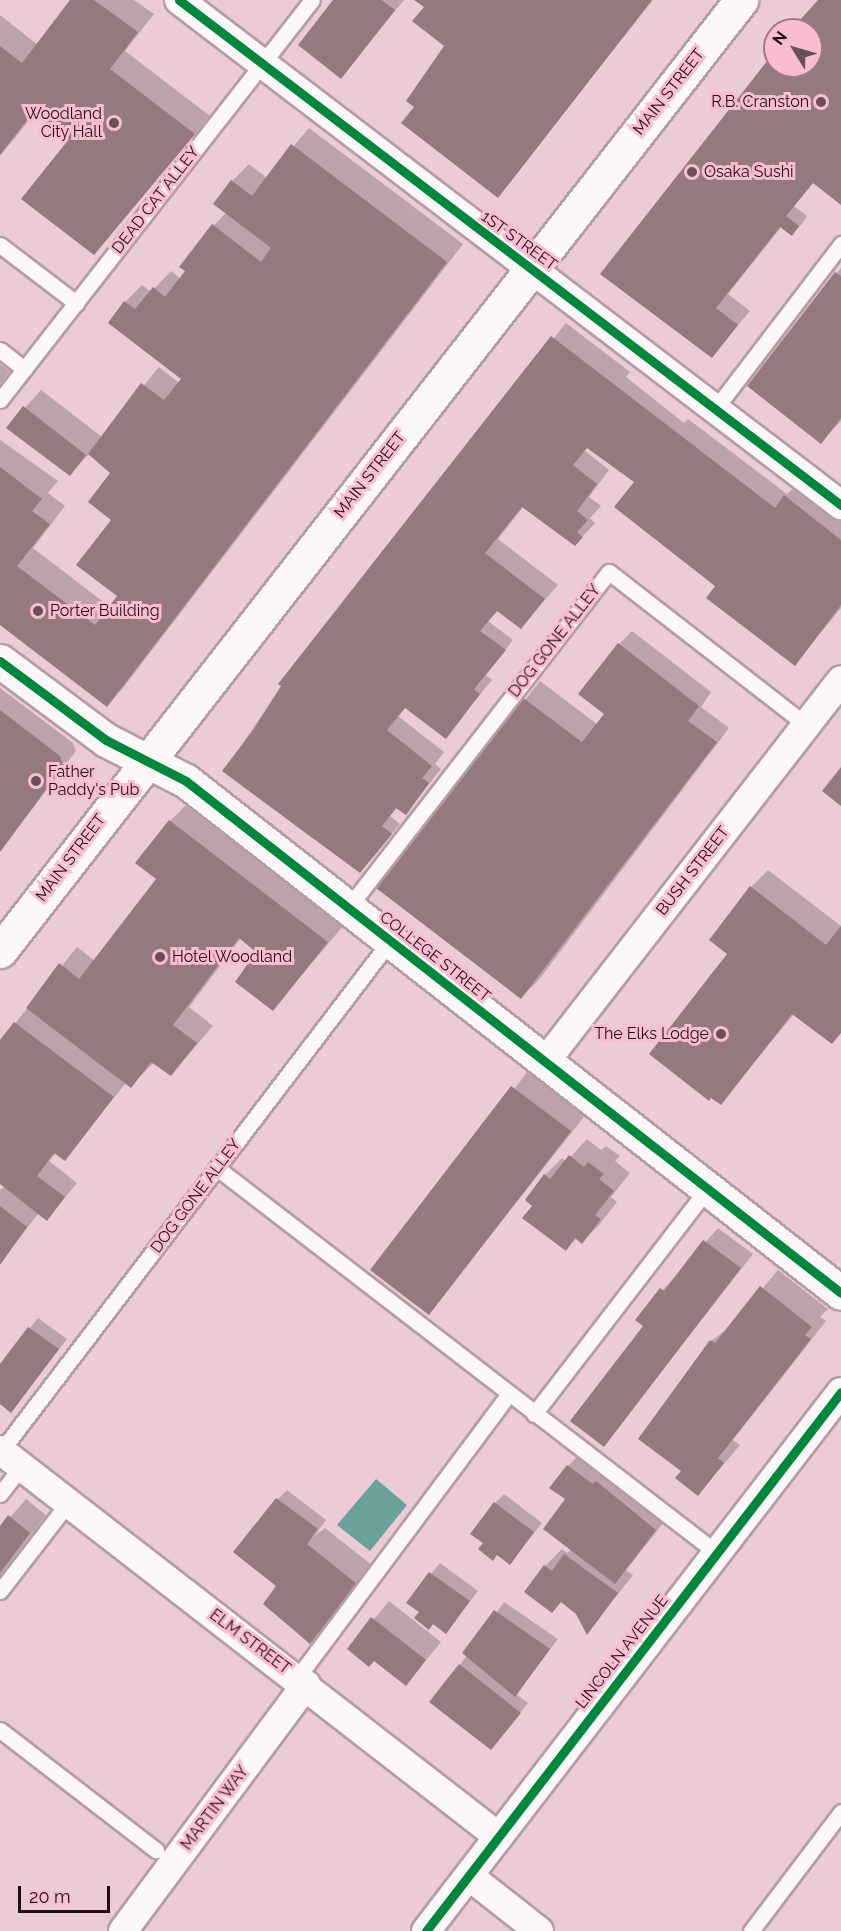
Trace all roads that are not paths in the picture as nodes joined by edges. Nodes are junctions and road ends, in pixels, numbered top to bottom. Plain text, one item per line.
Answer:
1 (179, 0) edge
2 (312, 0) edge
3 (741, 0) edge
4 (261, 64) junction
5 (841, 244) edge
6 (0, 245) edge
7 (531, 269) junction
8 (76, 303) junction
9 (0, 350) edge
10 (24, 369) junction
11 (0, 400) edge
12 (716, 409) junction
13 (841, 506) edge
14 (0, 661) edge
15 (841, 680) edge
16 (806, 725) junction
17 (146, 760) junction
18 (348, 908) junction
19 (390, 941) junction
20 (0, 951) edge
21 (545, 1062) junction
22 (217, 1168) junction
23 (708, 1188) junction
24 (841, 1293) edge
25 (841, 1392) edge
26 (509, 1394) junction
27 (534, 1414) junction
28 (8, 1456) edge
29 (0, 1494) edge
30 (68, 1503) junction
31 (717, 1553) junction
32 (0, 1591) edge
33 (302, 1682) junction
34 (0, 1730) edge
35 (841, 1812) edge
36 (499, 1837) junction
37 (156, 1850) dead end
38 (469, 1876) junction
39 (123, 1931) edge
40 (426, 1931) edge
41 (539, 1931) edge
42 (751, 1931) edge

1 - 4 street, 1ST STREET
2 - 4 lane, DEAD CAT ALLEY
3 - 7 main road, MAIN STREET
4 - 7 street, 1ST STREET
4 - 8 lane, DEAD CAT ALLEY
5 - 12 lane
6 - 8 lane
7 - 12 street, 1ST STREET
7 - 17 main road, MAIN STREET
8 - 10 lane, DEAD CAT ALLEY
9 - 10 lane
10 - 11 lane, DEAD CAT ALLEY
12 - 13 street, 1ST STREET
14 - 17 main road, COLLEGE STREET
15 - 16 street, BUSH STREET
16 - 18 lane, DOG GONE ALLEY
16 - 21 street, BUSH STREET
17 - 18 main road, COLLEGE STREET
17 - 20 main road, MAIN STREET
18 - 19 main road, COLLEGE STREET
19 - 21 main road, COLLEGE STREET
19 - 22 lane, DOG GONE ALLEY
21 - 23 main road, COLLEGE STREET
22 - 26 lane
22 - 28 lane, DOG GONE ALLEY
23 - 24 main road, COLLEGE STREET
23 - 27 lane
25 - 31 street, LINCOLN AVENUE
26 - 27 lane
26 - 33 lane
27 - 31 lane
28 - 29 lane, DOG GONE ALLEY
28 - 30 street, ELM STREET
30 - 32 lane
30 - 33 street, ELM STREET
31 - 36 street, LINCOLN AVENUE
33 - 36 street, ELM STREET
33 - 39 street, MARTIN WAY
34 - 37 lane
35 - 42 lane
36 - 38 street, LINCOLN AVENUE
38 - 40 street, LINCOLN AVENUE
38 - 41 street

